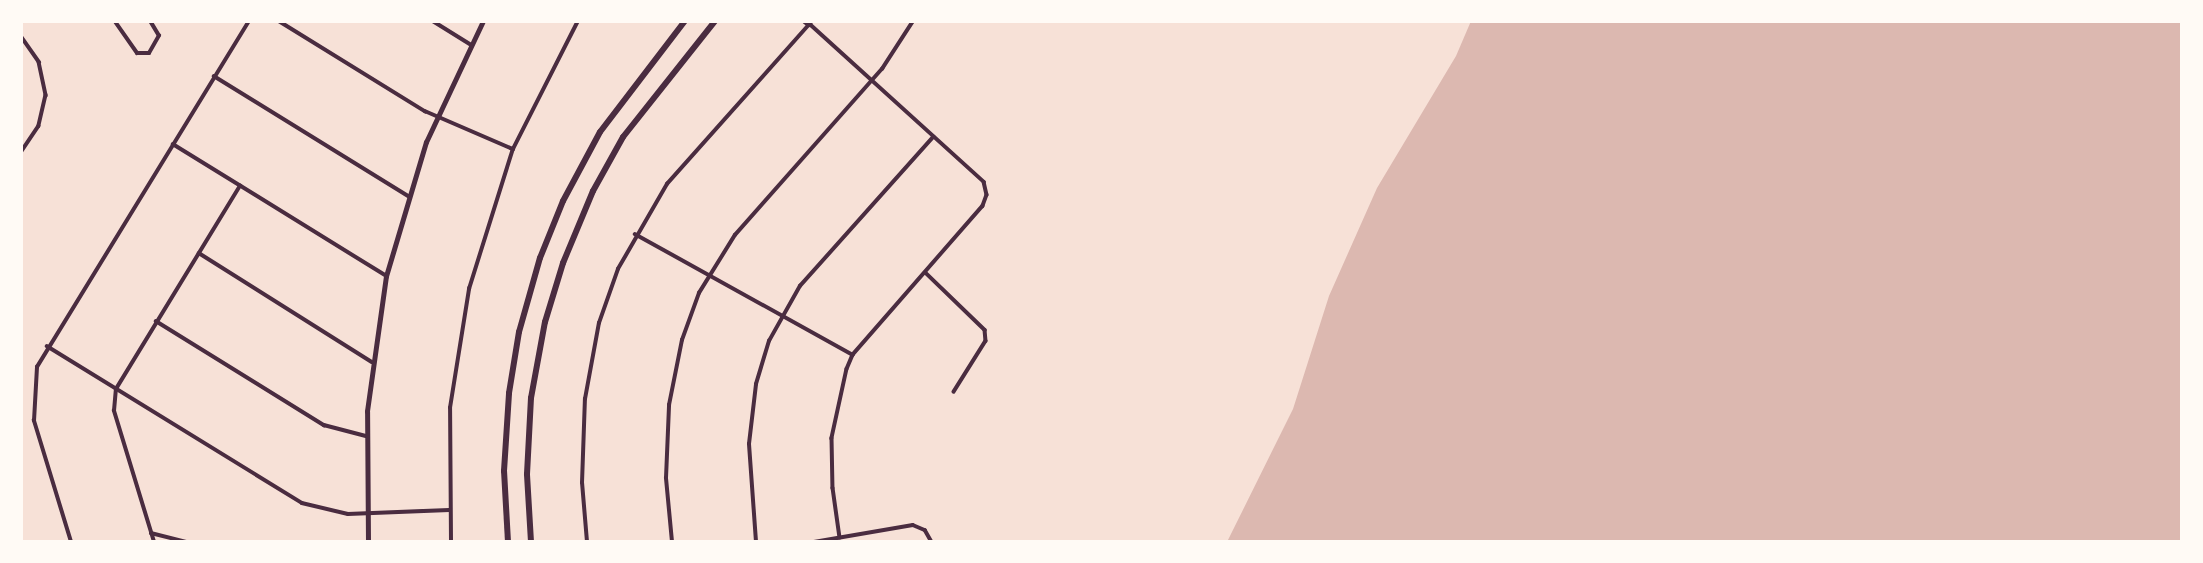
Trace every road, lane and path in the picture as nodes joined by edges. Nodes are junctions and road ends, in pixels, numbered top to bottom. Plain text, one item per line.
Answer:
1 (116, 21) edge
2 (150, 21) edge
3 (249, 21) edge
4 (279, 21) edge
5 (433, 21) edge
6 (483, 21) edge
7 (579, 21) edge
8 (685, 21) edge
9 (716, 21) edge
10 (913, 21) edge
11 (808, 22) edge
12 (21, 36) edge
13 (470, 44) junction
14 (215, 76) junction
15 (871, 82) junction
16 (436, 117) junction
17 (933, 137) junction
18 (173, 144) junction
19 (513, 149) junction
20 (21, 153) edge
21 (240, 186) junction
22 (408, 196) junction
23 (635, 234) junction
24 (198, 253) junction
25 (926, 273) junction
26 (709, 275) junction
27 (386, 276) junction
28 (781, 315) junction
29 (156, 321) junction
30 (47, 346) junction
31 (853, 355) junction
32 (372, 362) junction
33 (116, 389) junction
34 (954, 392) dead end
35 (366, 436) junction
36 (449, 510) junction
37 (366, 514) junction
38 (151, 533) junction
39 (840, 538) junction
40 (71, 542) edge
41 (154, 542) edge
42 (186, 542) edge
43 (368, 542) edge
44 (451, 542) edge
45 (508, 542) edge
46 (531, 542) edge
47 (587, 542) edge
48 (672, 542) edge
49 (756, 542) edge
50 (814, 542) edge
51 (932, 542) edge

1 - 2 street
3 - 14 street
4 - 16 street
5 - 13 street
6 - 13 street
7 - 19 street
8 - 45 main road
9 - 46 main road
10 - 15 street
11 - 15 street
11 - 23 street
12 - 20 street
13 - 16 street
14 - 18 street
14 - 22 street
15 - 17 street
15 - 26 street
16 - 19 street
16 - 22 street
17 - 25 street
17 - 28 street
18 - 21 street
18 - 30 street
19 - 36 street
21 - 24 street
21 - 27 street
22 - 27 street
23 - 26 street
23 - 47 street
24 - 29 street
24 - 32 street
25 - 31 street
25 - 34 street
26 - 28 street
26 - 48 street
27 - 32 street
28 - 31 street
28 - 49 street
29 - 33 street
29 - 35 street
30 - 33 street
30 - 40 street
31 - 39 street
32 - 35 street
33 - 37 street
33 - 38 street
35 - 37 street
36 - 37 street
36 - 44 street
37 - 43 street
38 - 41 street
38 - 42 street
39 - 50 street
39 - 51 street

